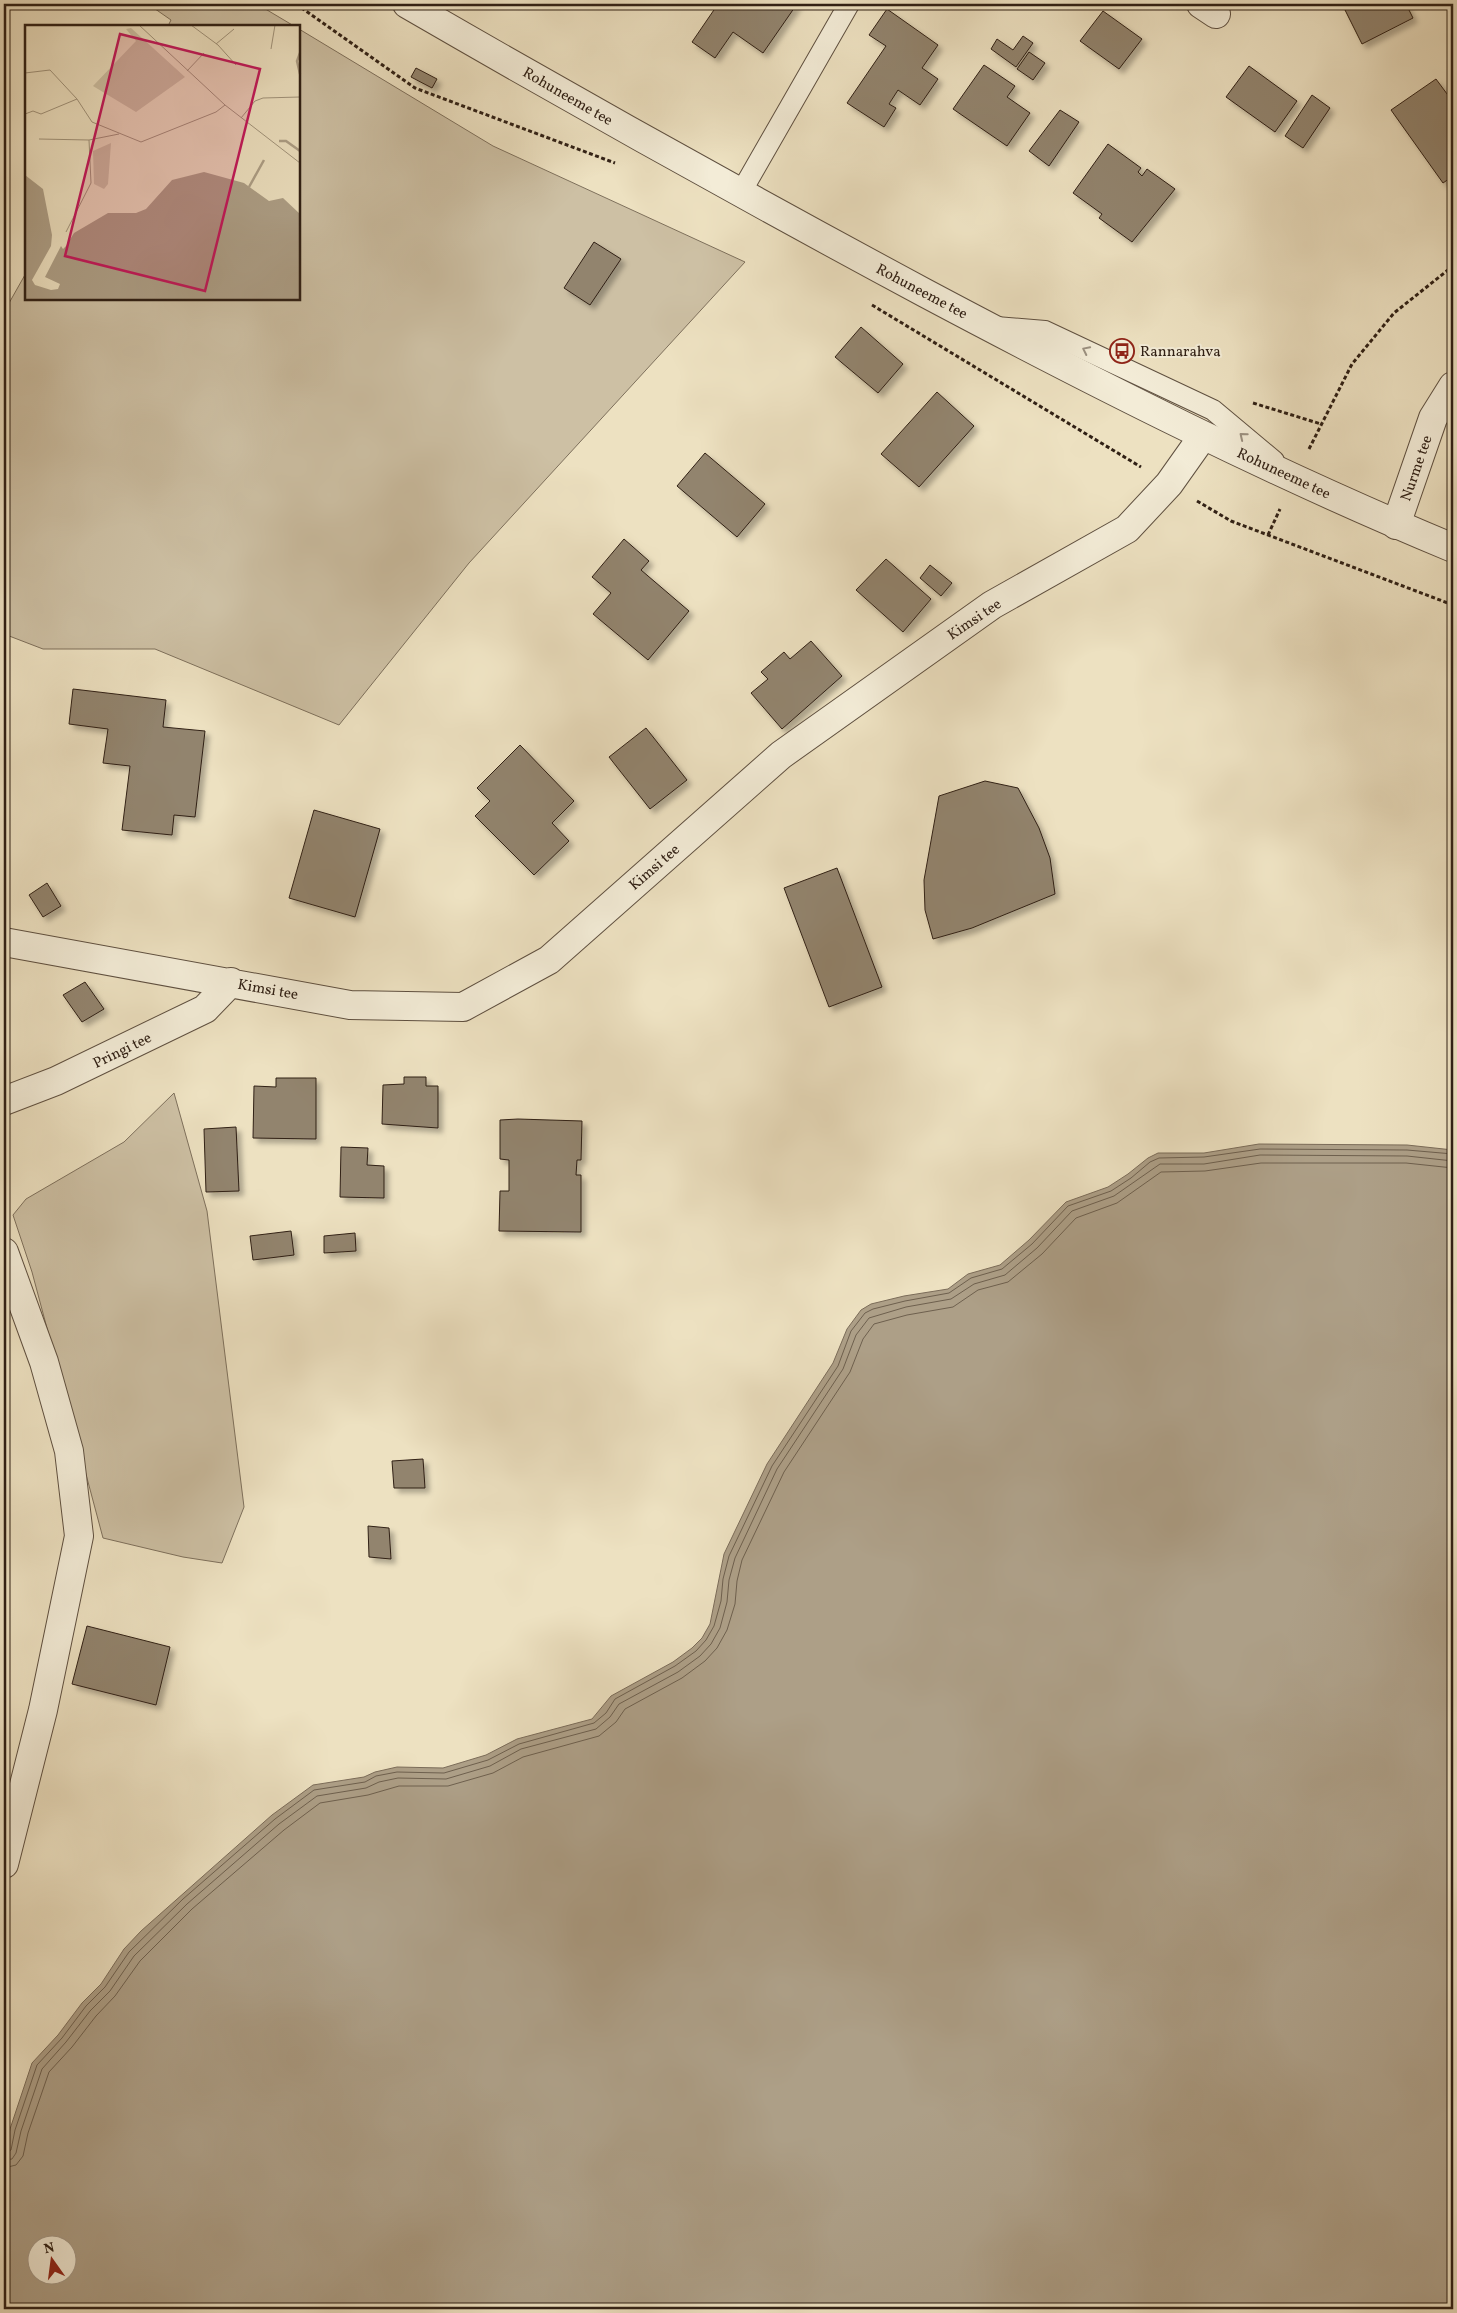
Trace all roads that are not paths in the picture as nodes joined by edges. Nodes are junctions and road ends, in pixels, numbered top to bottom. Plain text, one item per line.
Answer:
1 (407, 4) edge
2 (849, 4) edge
3 (740, 194) junction
4 (987, 326) junction
5 (1453, 386) edge
6 (1203, 436) junction
7 (1294, 478) junction
8 (1396, 525) junction
9 (1453, 548) edge
10 (4, 942) edge
11 (231, 982) junction
12 (4, 1101) edge
13 (4, 1252) edge
14 (4, 1864) edge

1 - 3 street, Rohuneeme tee
2 - 3 lane
3 - 4 street, Rohuneeme tee
4 - 6 street, Rohuneeme tee
7 -> 4 lane
5 - 8 street, Nurme tee
6 - 7 street, Rohuneeme tee
6 - 11 street, Kimsi tee
7 - 8 street, Rohuneeme tee
8 - 9 street, Rohuneeme tee
10 - 11 street, Kimsi tee
11 - 12 street, Pringi tee
13 - 14 street

